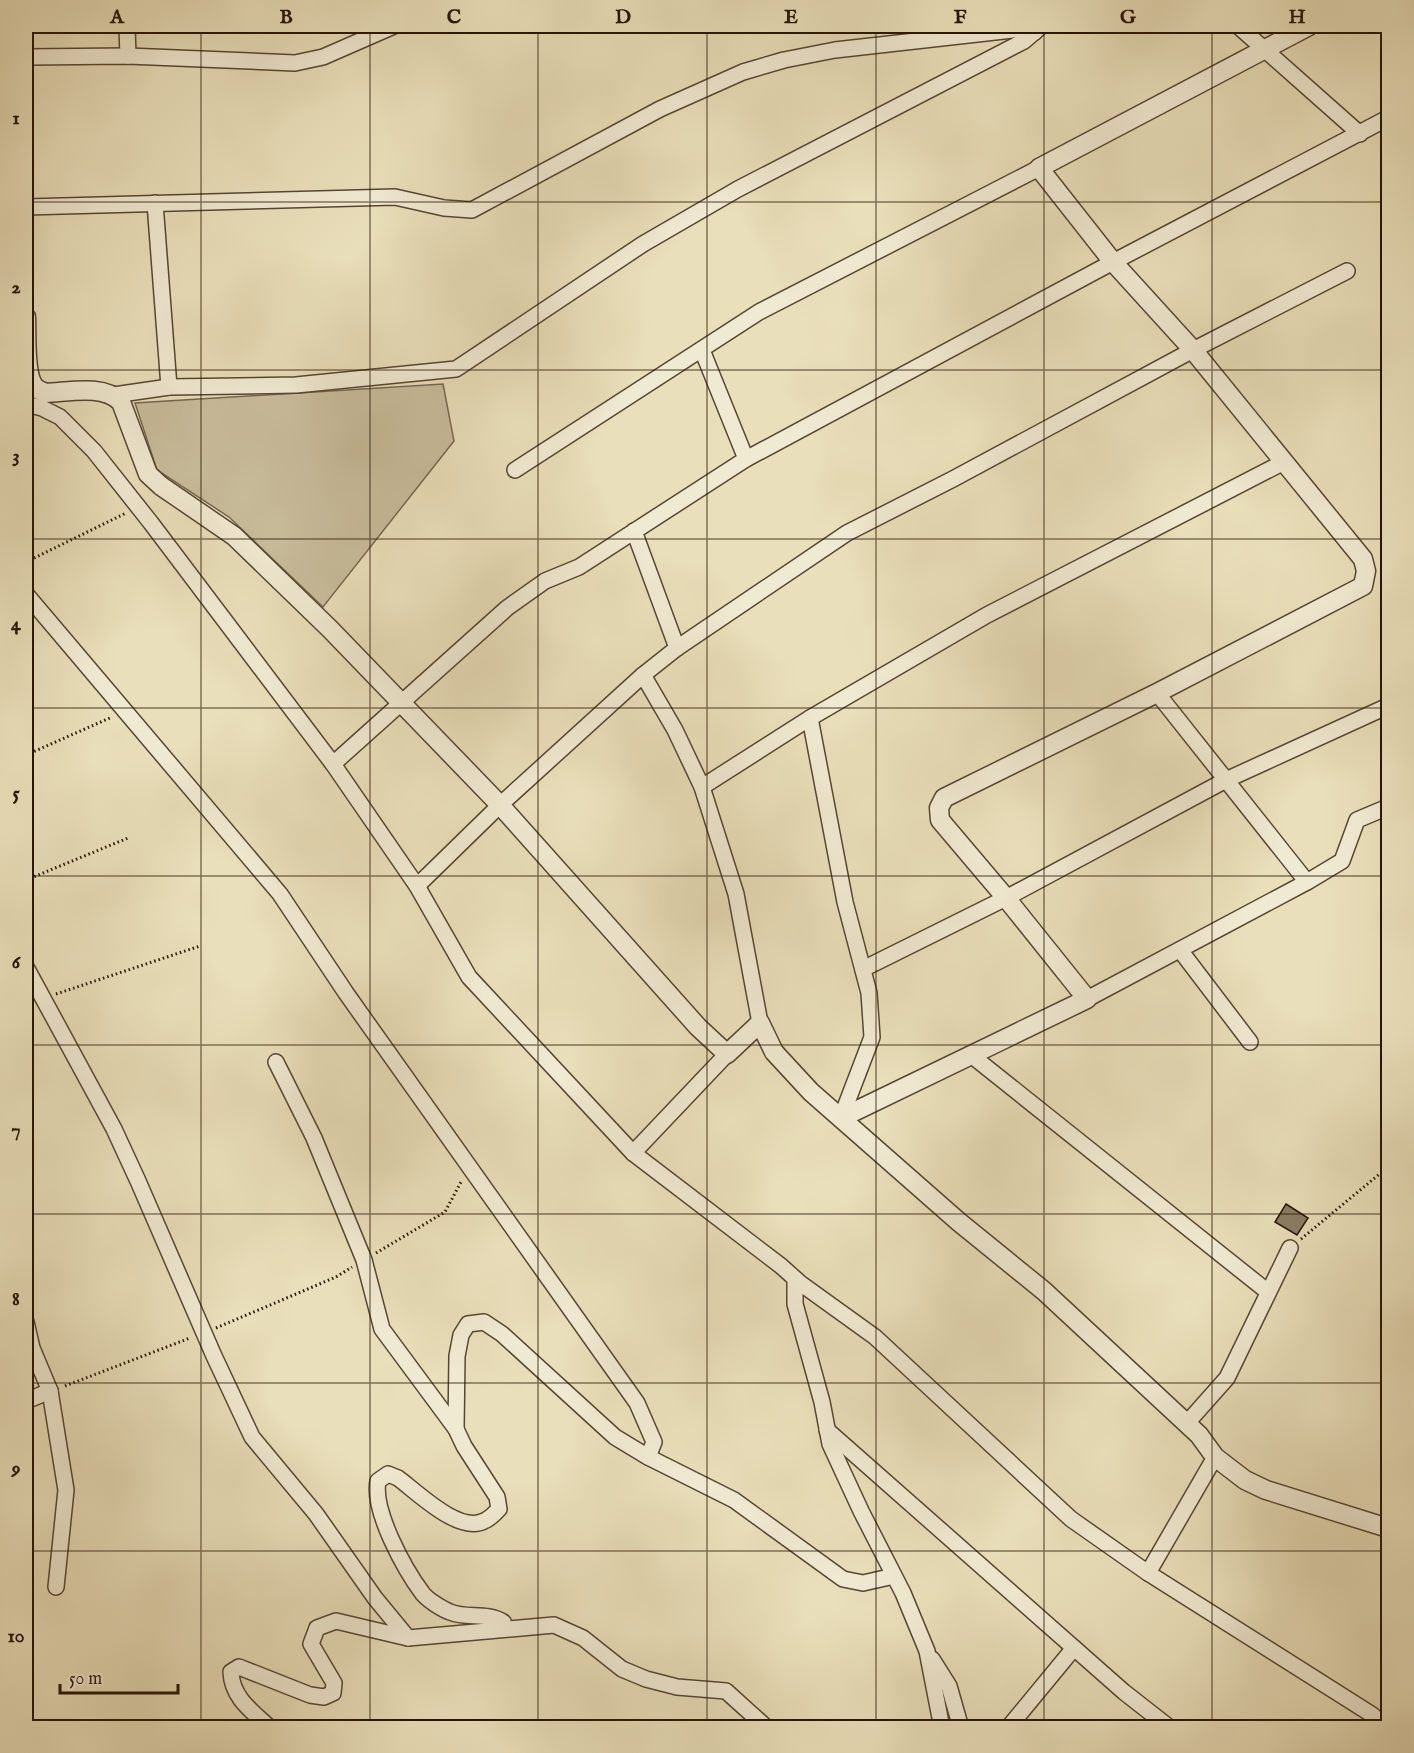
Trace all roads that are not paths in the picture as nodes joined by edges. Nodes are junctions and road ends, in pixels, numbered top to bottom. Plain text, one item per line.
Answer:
1 (127, 26) edge
2 (394, 26) edge
3 (1238, 26) edge
4 (1309, 26) edge
5 (1039, 29) edge
6 (1264, 48) junction
7 (128, 56) junction
8 (26, 57) edge
9 (1389, 118) edge
10 (1360, 134) junction
11 (1039, 168) junction
12 (155, 203) junction
13 (26, 207) edge
14 (1113, 262) junction
15 (1347, 271) dead end
16 (26, 317) edge
17 (702, 350) junction
18 (1193, 350) junction
19 (169, 387) junction
20 (114, 395) junction
21 (44, 400) junction
22 (26, 404) edge
23 (746, 459) junction
24 (1284, 462) junction
25 (515, 470) dead end
26 (634, 531) junction
27 (26, 594) edge
28 (677, 648) junction
29 (643, 675) junction
30 (1156, 693) junction
31 (401, 703) junction
32 (1389, 706) edge
33 (810, 718) junction
34 (333, 764) junction
35 (1227, 780) junction
36 (702, 787) junction
37 (500, 806) junction
38 (1389, 807) edge
39 (1307, 882) junction
40 (417, 886) junction
41 (1006, 898) junction
42 (1180, 950) junction
43 (26, 967) edge
44 (863, 969) junction
45 (1087, 999) junction
46 (760, 1023) junction
47 (1250, 1042) dead end
48 (727, 1054) junction
49 (971, 1056) junction
50 (276, 1062) dead end
51 (841, 1118) junction
52 (633, 1153) junction
53 (1290, 1248) road end
54 (795, 1279) junction
55 (1268, 1292) junction
56 (26, 1322) edge
57 (50, 1391) junction
58 (26, 1401) edge
59 (1187, 1423) junction
60 (456, 1429) junction
61 (827, 1430) junction
62 (648, 1457) junction
63 (1215, 1457) junction
64 (1389, 1528) edge
65 (1148, 1573) junction
66 (894, 1576) junction
67 (56, 1587) dead end
68 (501, 1629) junction
69 (408, 1638) junction
70 (1074, 1648) junction
71 (927, 1651) junction
72 (270, 1728) edge
73 (767, 1728) edge
74 (942, 1728) edge
75 (961, 1728) edge
76 (1008, 1728) edge
77 (1170, 1728) edge
78 (1388, 1728) edge

1 - 7 street
2 - 7 street
3 - 6 street
4 - 6 street
5 - 12 street
5 - 19 street
6 - 10 street
6 - 11 street
7 - 8 street
9 - 10 street
10 - 14 street
11 - 14 street
11 - 17 street
12 - 13 street
12 - 19 street
14 - 18 street
14 - 23 street
15 - 18 street
16 - 21 street
17 - 23 street
17 - 25 street
18 - 24 street
18 - 28 street
19 - 20 street
20 - 21 street
20 - 31 street
21 - 22 street
21 - 34 street
23 - 26 street
24 - 30 street
24 - 33 street
26 - 28 street
26 - 31 street
27 - 62 street
28 - 29 street
29 - 36 street
29 - 37 street
30 - 35 street
30 - 41 street
31 - 34 street
31 - 37 street
32 - 35 street
33 - 36 street
33 - 44 street
34 - 40 street
35 - 39 street
35 - 41 street
36 - 46 street
37 - 40 street
37 - 48 street
38 - 39 street
39 - 42 street
40 - 52 street
41 - 44 street
41 - 45 street
42 - 45 street
42 - 47 street
43 - 69 street
44 - 51 street
45 - 49 street
46 - 48 street
46 - 51 street
48 - 52 street
49 - 51 street
49 - 55 street
50 - 60 street
51 - 59 street
52 - 54 street
53 - 55 street
54 - 61 street
54 - 65 street
55 - 59 street
56 - 57 street
57 - 58 street
57 - 67 street
59 - 63 street
60 - 62 street
60 - 68 street
61 - 66 street
61 - 70 street
62 - 66 street
63 - 64 street
63 - 65 street
65 - 78 street
66 - 71 street
68 - 69 street
68 - 73 street
69 - 72 street
70 - 76 street
70 - 77 street
71 - 74 street
71 - 75 street

